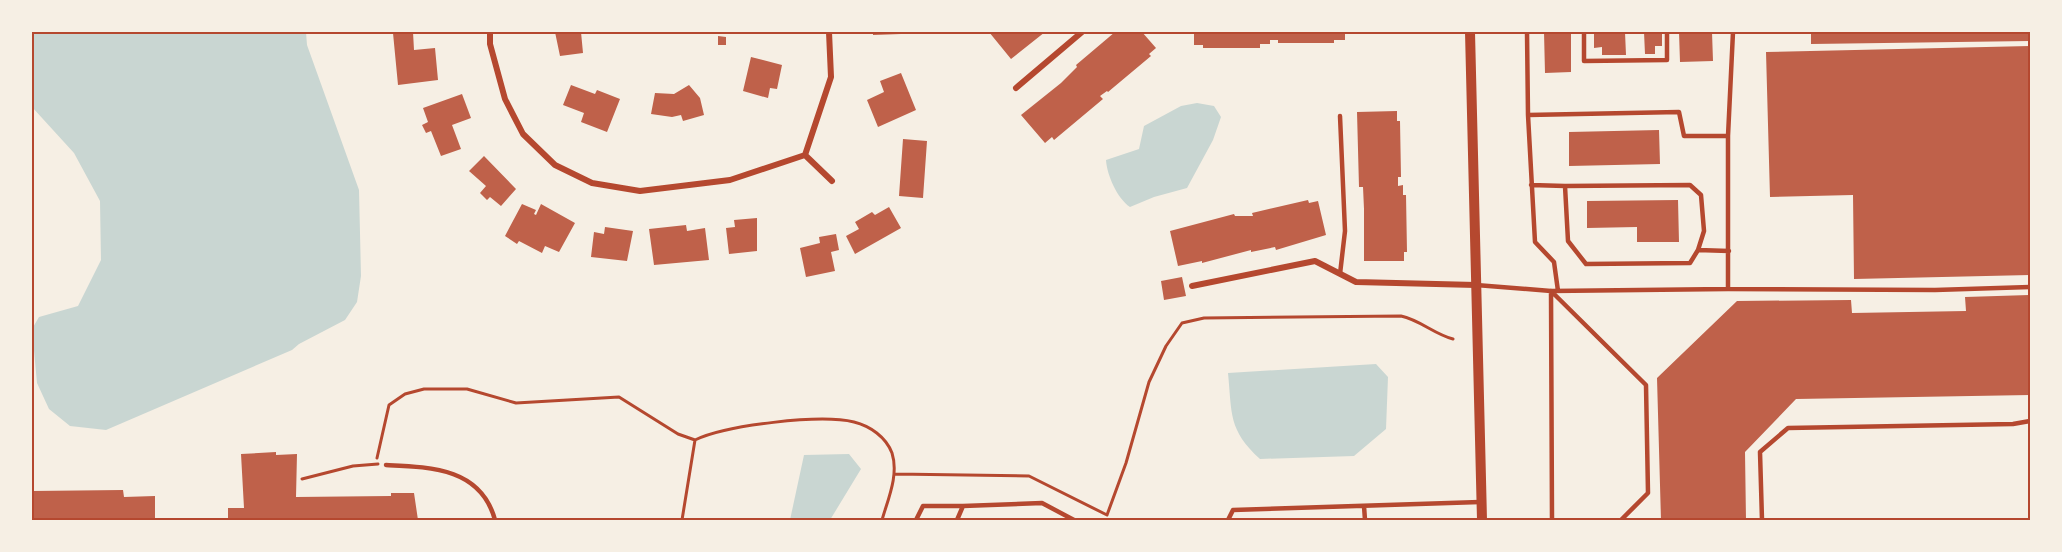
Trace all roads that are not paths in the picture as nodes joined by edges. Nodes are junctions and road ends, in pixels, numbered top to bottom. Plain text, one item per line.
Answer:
1 (490, 32) edge
2 (830, 32) edge
3 (1082, 32) edge
4 (1470, 32) edge
5 (1527, 32) edge
6 (1584, 32) edge
7 (1667, 32) edge
8 (1733, 32) edge
9 (1016, 88) dead end
10 (1528, 115) junction
11 (1340, 116) dead end
12 (1728, 136) junction
13 (805, 155) junction
14 (832, 181) dead end
15 (1531, 185) junction
16 (1565, 186) junction
17 (1698, 250) junction
18 (1729, 251) junction
19 (1340, 274) junction
20 (1476, 285) junction
21 (1192, 286) dead end
22 (2031, 287) edge
23 (1728, 289) junction
24 (1551, 291) junction
25 (1558, 291) junction
26 (2031, 421) edge
27 (386, 465) road end
28 (1481, 502) junction
29 (963, 506) junction
30 (1364, 506) junction
31 (495, 520) edge
32 (916, 520) edge
33 (957, 520) edge
34 (1074, 520) edge
35 (1228, 520) edge
36 (1365, 520) edge
37 (1482, 520) edge
38 (1552, 520) edge
39 (1621, 520) edge
40 (1762, 520) edge

1 - 13 street
2 - 13 street
3 - 9 street
4 - 20 street
5 - 10 lane
6 - 7 lane
8 - 12 lane
10 - 12 lane
10 - 15 lane
11 - 19 lane
12 - 18 lane
13 - 14 street
15 - 16 lane
15 - 25 lane
16 - 17 lane
16 - 17 lane
17 - 18 lane
18 - 23 lane
19 - 20 street
19 - 21 street
20 - 24 lane
20 - 28 street
22 - 23 lane
23 - 25 lane
24 - 25 lane
24 - 38 lane
24 - 39 lane
26 - 40 lane
27 - 31 lane
28 - 30 lane
28 - 37 street
29 - 32 lane
29 - 33 lane
29 - 34 lane
30 - 35 lane
30 - 36 lane

